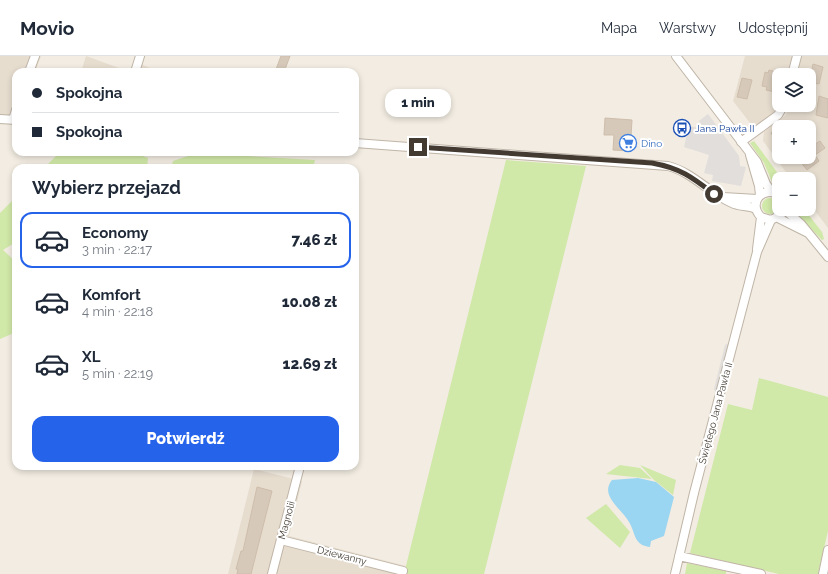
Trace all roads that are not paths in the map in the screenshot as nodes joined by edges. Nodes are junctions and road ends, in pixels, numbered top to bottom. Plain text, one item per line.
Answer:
1 (35, 56) edge
2 (140, 56) edge
3 (676, 56) edge
4 (797, 56) edge
5 (30, 68) edge
6 (136, 68) edge
7 (794, 68) edge
8 (780, 112) edge
9 (0, 119) edge
10 (12, 120) edge
11 (741, 142) junction
12 (359, 143) edge
13 (750, 154) junction
14 (772, 190) edge
15 (772, 194) edge
16 (720, 197) junction
17 (758, 197) junction
18 (756, 209) junction
19 (778, 216) edge
20 (792, 216) edge
21 (761, 217) junction
22 (775, 219) junction
23 (808, 233) junction
24 (757, 252) junction
25 (828, 258) edge
26 (299, 470) edge
27 (281, 540) junction
28 (828, 550) edge
29 (679, 556) junction
30 (403, 571) dead end
31 (272, 574) edge
32 (675, 574) edge
33 (761, 574) edge
34 (823, 574) edge

1 - 5 street
2 - 6 street
3 - 11 street
4 - 7 street
8 - 11 street
9 - 10 street
11 - 13 street
12 - 16 street
13 - 14 street
13 - 17 street
15 - 17 street
16 - 17 street
16 - 18 street
17 - 18 street
18 - 21 street
19 - 22 street, Świętego Jana Pawła II
20 - 23 street
21 - 22 street
21 - 24 street, Świętego Jana Pawła II
22 - 23 street
22 - 24 street, Świętego Jana Pawła II
23 - 25 street
24 - 29 street, Świętego Jana Pawła II
26 - 27 street, Magnolii
27 - 30 street, Dziewanny
27 - 31 street, Magnolii
28 - 34 street
29 - 32 street, Świętego Jana Pawła II
29 - 33 street

